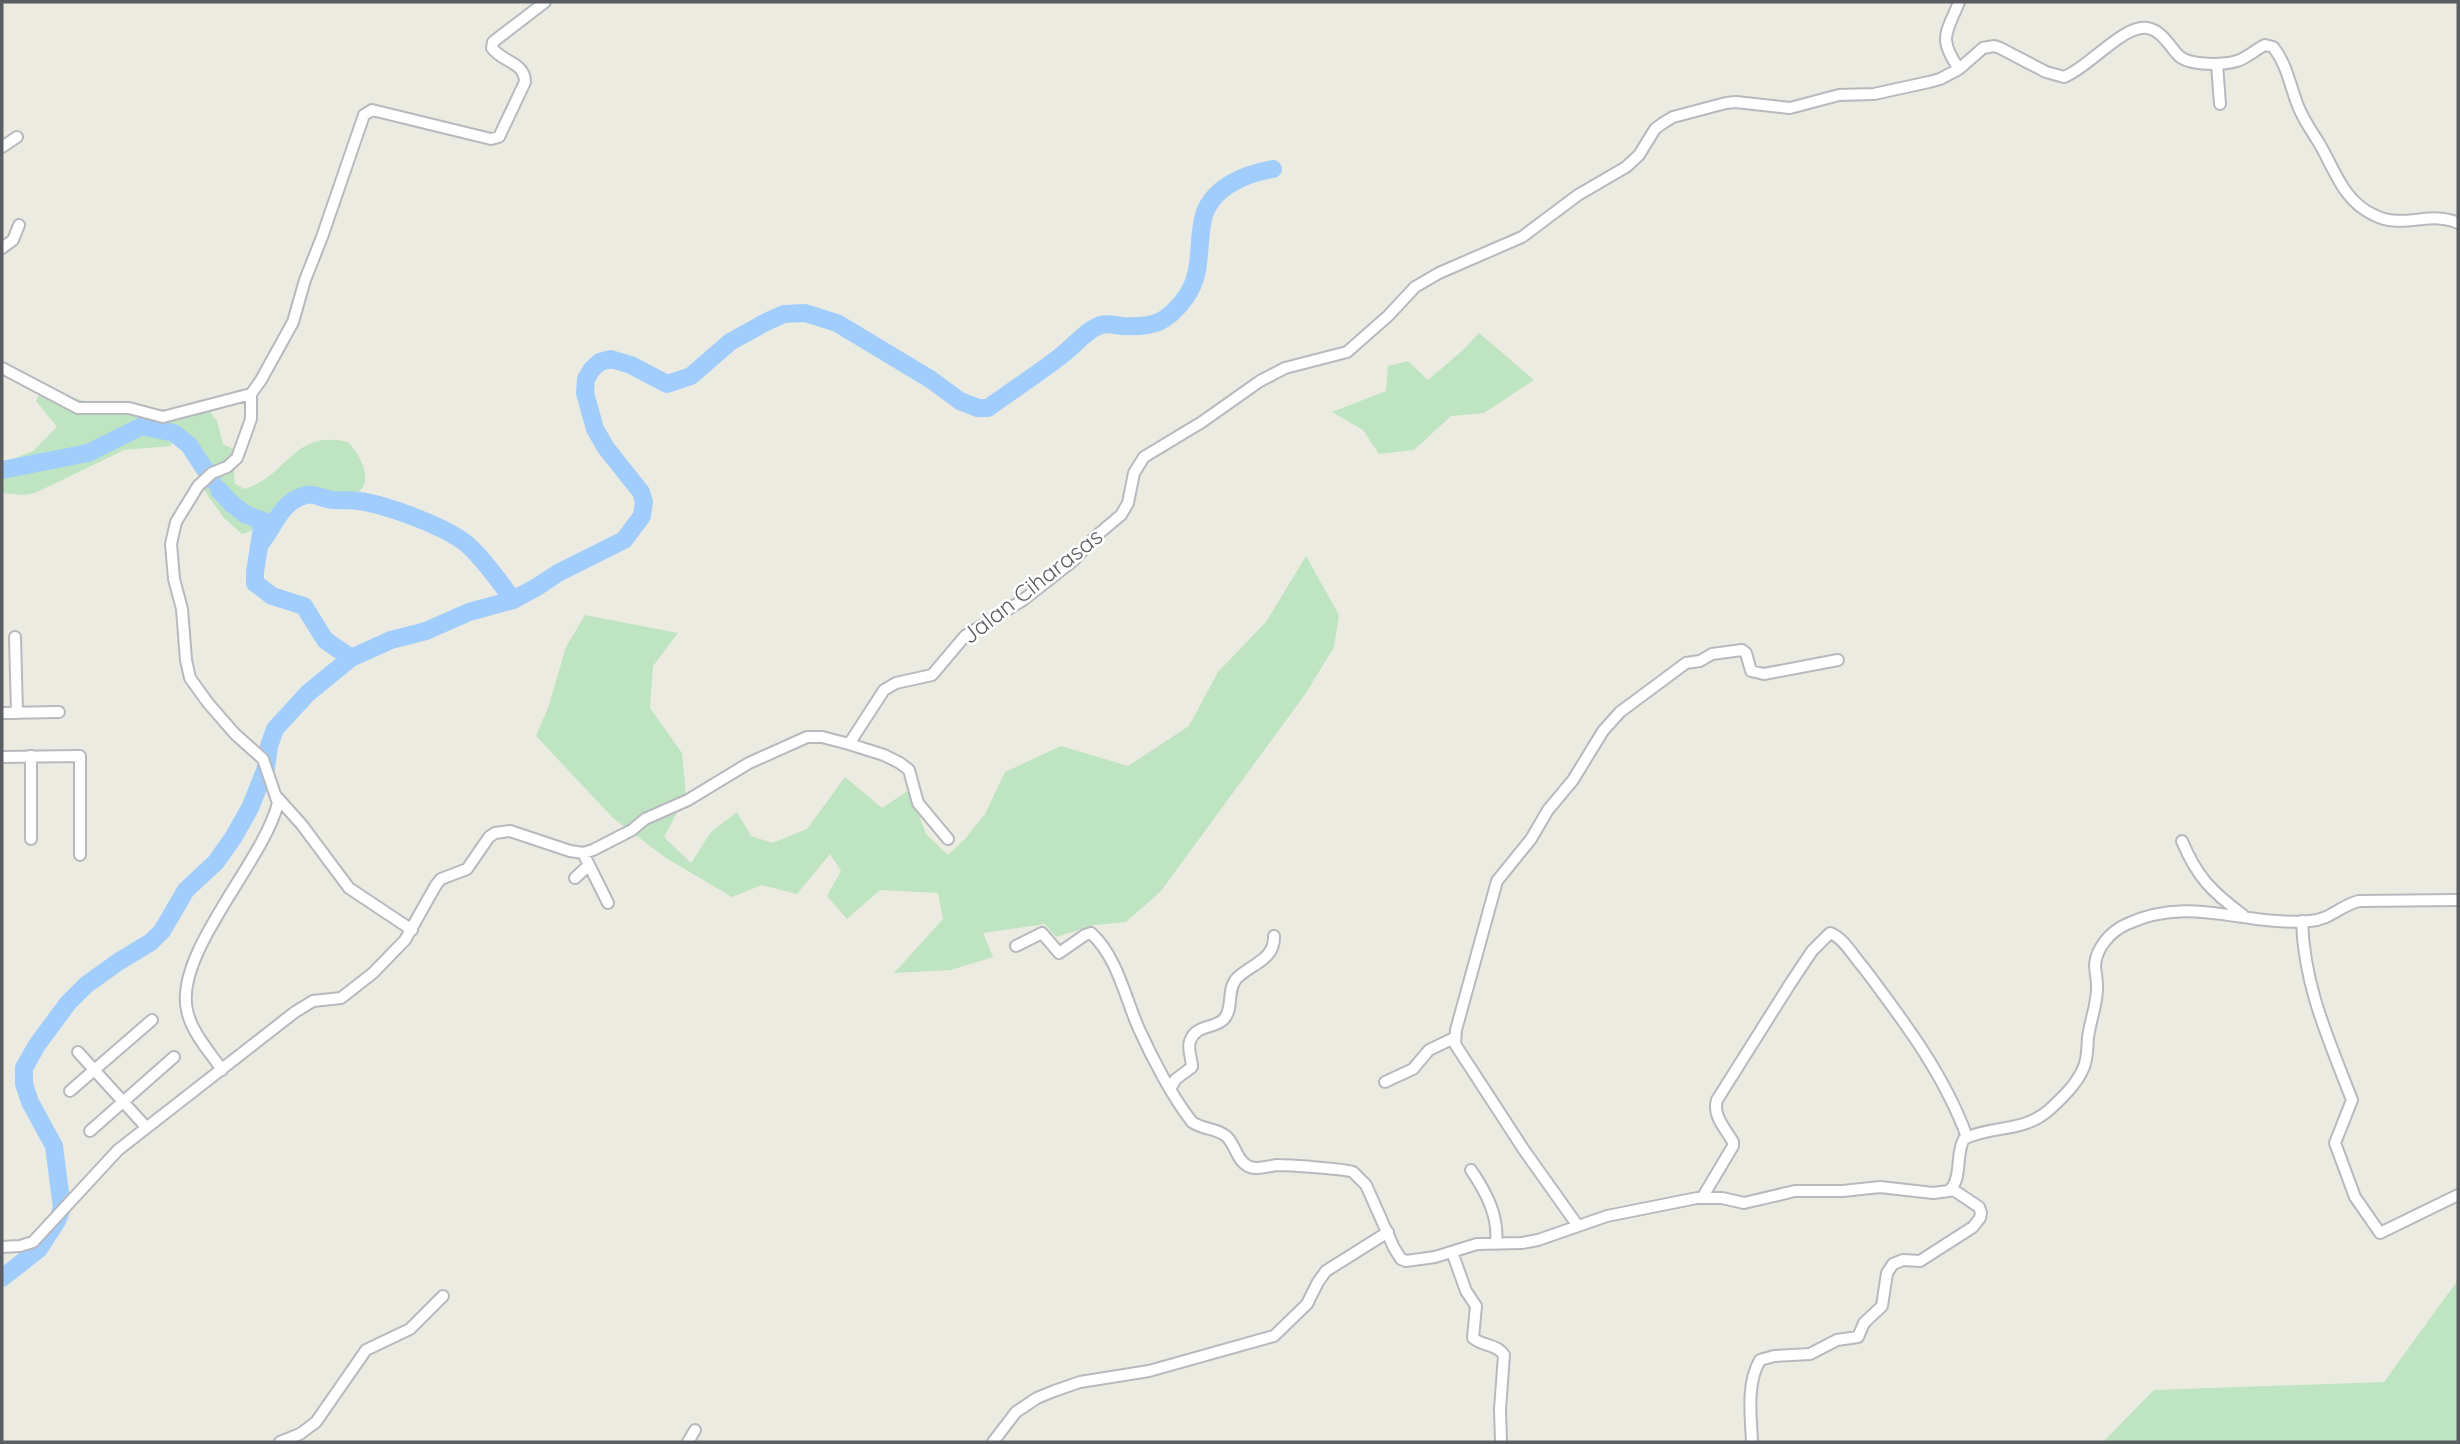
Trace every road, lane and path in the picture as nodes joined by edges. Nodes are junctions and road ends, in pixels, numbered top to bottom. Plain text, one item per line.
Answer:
1 (545, 2) edge
2 (1959, 2) edge
3 (2217, 64) junction
4 (1959, 69) junction
5 (2220, 104) dead end
6 (17, 136) dead end
7 (2, 148) edge
8 (2458, 223) edge
9 (19, 225) dead end
10 (2, 248) edge
11 (2, 368) edge
12 (251, 394) junction
13 (15, 637) dead end
14 (1838, 660) dead end
15 (59, 712) dead end
16 (2, 713) edge
17 (17, 713) junction
18 (849, 744) junction
19 (2, 757) edge
20 (31, 757) junction
21 (277, 797) junction
22 (31, 839) dead end
23 (948, 839) dead end
24 (2182, 841) dead end
25 (583, 853) junction
26 (80, 855) dead end
27 (589, 865) junction
28 (575, 878) dead end
29 (2458, 900) edge
30 (608, 903) dead end
31 (2246, 918) junction
32 (2302, 921) junction
33 (412, 930) junction
34 (1274, 936) dead end
35 (1016, 946) dead end
36 (152, 1020) dead end
37 (1454, 1038) junction
38 (78, 1052) dead end
39 (174, 1058) dead end
40 (93, 1070) junction
41 (222, 1070) junction
42 (1385, 1082) dead end
43 (1171, 1087) junction
44 (70, 1091) dead end
45 (123, 1100) junction
46 (146, 1128) junction
47 (90, 1130) dead end
48 (1967, 1137) junction
49 (1471, 1170) dead end
50 (1952, 1189) junction
51 (2458, 1195) edge
52 (1702, 1198) junction
53 (1578, 1226) junction
54 (1388, 1232) junction
55 (1496, 1243) junction
56 (2, 1247) edge
57 (1452, 1252) junction
58 (443, 1296) dead end
59 (695, 1430) dead end
60 (280, 1442) edge
61 (688, 1442) edge
62 (993, 1442) edge
63 (1501, 1442) edge
64 (1752, 1442) edge

1 - 12 street
2 - 4 street
3 - 4 street, Jalan Ciharasas
3 - 5 street
3 - 8 street, Jalan Ciharasas
4 - 18 street, Jalan Ciharasas
6 - 7 street
9 - 10 street
11 - 12 street
12 - 21 street
13 - 17 street
14 - 37 street
15 - 17 street
16 - 17 street
18 - 23 street
18 - 25 street
19 - 20 street
20 - 22 street
20 - 26 street
21 - 33 street
21 - 41 street
24 - 31 street
25 - 27 street
25 - 33 street
27 - 28 street
27 - 30 street
29 - 32 street
31 - 32 street
31 - 48 street
32 - 51 street
33 - 41 street
34 - 43 street
35 - 43 street
36 - 40 street
37 - 42 street
37 - 53 street
38 - 40 street
39 - 45 street
40 - 44 street
40 - 45 street
41 - 46 street
43 - 54 street
45 - 46 street
45 - 47 street
46 - 56 street
48 - 50 street
48 - 52 street
49 - 55 street
50 - 52 street
50 - 64 street
52 - 53 street
53 - 55 street
54 - 57 street
54 - 62 street
55 - 57 street
57 - 63 street
58 - 60 street
59 - 61 street

